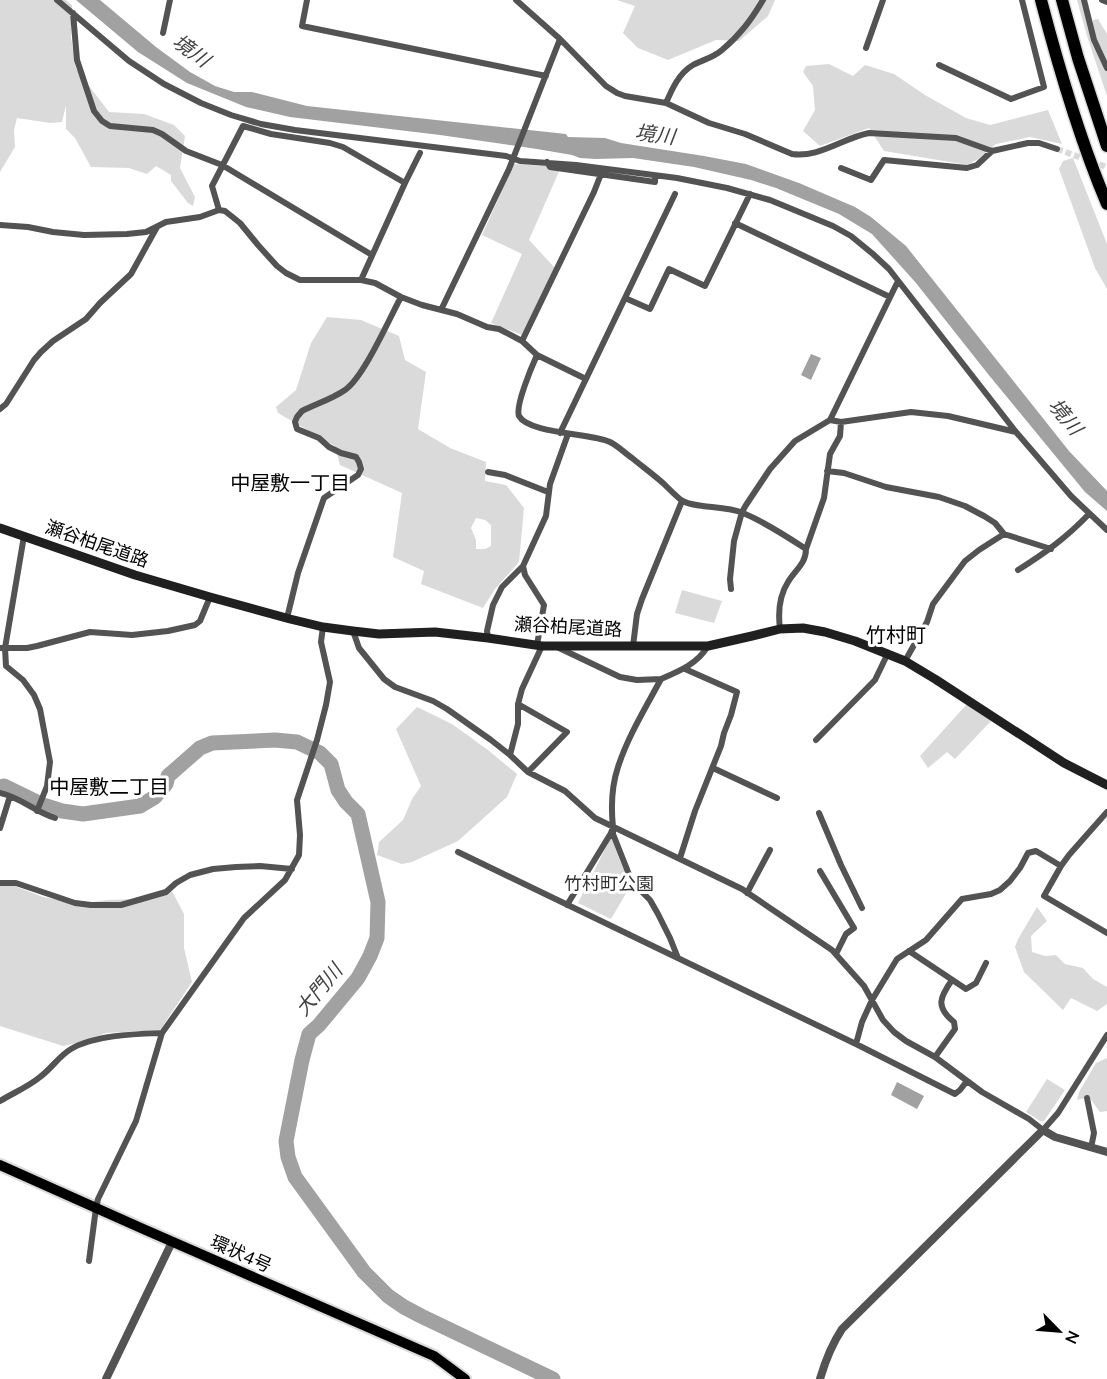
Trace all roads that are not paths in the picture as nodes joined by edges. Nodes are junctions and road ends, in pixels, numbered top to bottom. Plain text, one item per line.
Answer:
1 (57, 0) edge
2 (170, 0) edge
3 (307, 0) edge
4 (516, 0) edge
5 (763, 0) edge
6 (883, 0) edge
7 (1022, 0) edge
8 (1041, 0) edge
9 (1062, 0) edge
10 (1084, 0) edge
11 (1102, 0) edge
12 (1107, 2) edge
13 (73, 13) junction
14 (163, 33) dead end
15 (560, 39) junction
16 (866, 48) dead end
17 (939, 65) dead end
18 (1107, 68) edge
19 (546, 76) junction
20 (666, 103) junction
21 (1107, 146) edge
22 (1057, 149) tunnel mouth
23 (992, 151) junction
24 (420, 153) dead end
25 (514, 156) junction
26 (547, 162) junction
27 (222, 165) junction
28 (842, 168) dead end
29 (601, 174) junction
30 (656, 176) junction
31 (405, 183) junction
32 (675, 194) dead end
33 (750, 194) junction
34 (1107, 204) edge
35 (219, 210) junction
36 (735, 223) junction
37 (0, 225) edge
38 (158, 226) junction
39 (372, 255) junction
40 (361, 280) junction
41 (898, 281) junction
42 (401, 297) junction
43 (890, 297) junction
44 (625, 298) junction
45 (441, 310) junction
46 (522, 341) junction
47 (537, 355) junction
48 (586, 379) junction
49 (0, 407) edge
50 (830, 420) junction
51 (841, 422) junction
52 (560, 432) junction
53 (1016, 432) junction
54 (568, 434) junction
55 (827, 471) junction
56 (488, 472) dead end
57 (548, 492) junction
58 (682, 501) junction
59 (742, 512) junction
60 (1089, 514) junction
61 (0, 528) edge
62 (1107, 530) edge
63 (1004, 534) junction
64 (24, 536) junction
65 (806, 549) junction
66 (1051, 549) junction
67 (523, 566) junction
68 (1018, 570) dead end
69 (731, 589) dead end
70 (210, 597) junction
71 (287, 618) junction
72 (323, 627) junction
73 (780, 628) junction
74 (353, 631) junction
75 (488, 638) junction
76 (539, 645) junction
77 (554, 646) junction
78 (633, 646) junction
79 (708, 646) junction
80 (3, 648) edge
81 (888, 653) junction
82 (905, 661) junction
83 (685, 669) junction
84 (661, 679) junction
85 (518, 704) junction
86 (816, 740) dead end
87 (510, 755) junction
88 (713, 768) junction
89 (528, 772) junction
90 (1107, 785) edge
91 (0, 793) edge
92 (10, 796) junction
93 (777, 798) dead end
94 (39, 806) junction
95 (1107, 812) edge
96 (819, 813) dead end
97 (55, 818) dead end
98 (613, 827) junction
99 (0, 828) edge
100 (771, 850) dead end
101 (458, 852) dead end
102 (680, 858) junction
103 (1061, 866) junction
104 (292, 869) junction
105 (820, 871) dead end
106 (0, 883) edge
107 (747, 893) junction
108 (567, 905) junction
109 (862, 908) dead end
110 (1107, 933) edge
111 (909, 951) junction
112 (836, 954) junction
113 (678, 958) junction
114 (987, 963) dead end
115 (952, 980) junction
116 (872, 1000) junction
117 (162, 1033) junction
118 (1107, 1035) edge
119 (856, 1044) junction
120 (935, 1057) junction
121 (967, 1081) junction
122 (1087, 1098) dead end
123 (0, 1101) edge
124 (1043, 1130) junction
125 (1091, 1148) junction
126 (1107, 1152) edge
127 (0, 1165) edge
128 (96, 1208) junction
129 (172, 1242) junction
130 (89, 1261) dead end
131 (106, 1379) edge
132 (465, 1379) edge
133 (820, 1379) edge

1 - 13 street
2 - 14 street
3 - 19 street
4 - 15 street
5 - 20 street
6 - 16 street
7 - 17 street
8 - 34 highway
9 - 21 highway
10 - 18 street
11 - 12 street
13 - 25 street
13 - 27 street
15 - 19 street
15 - 20 street
19 - 25 street
20 - 23 street
22 - 23 street
23 - 28 street
24 - 31 street
25 - 26 street
25 - 45 street
26 - 29 street
26 - 30 street
27 - 31 street
27 - 35 street
27 - 39 street
29 - 30 street
29 - 46 street
30 - 33 street
31 - 39 street
32 - 44 street
33 - 36 street
33 - 41 street
35 - 38 street
35 - 40 street
36 - 43 street
36 - 44 street
37 - 38 street
38 - 49 street
39 - 40 street
40 - 42 street
41 - 43 street
41 - 53 street
42 - 45 street
42 - 71 street
43 - 50 street
44 - 48 street
45 - 46 street
46 - 47 street
47 - 48 street
47 - 52 street
48 - 52 street
50 - 51 street
50 - 59 street
51 - 53 street
51 - 55 street
52 - 54 street
53 - 60 street
54 - 57 street
54 - 58 street
55 - 63 street
55 - 65 street
56 - 57 street
57 - 67 street
58 - 59 street
58 - 78 street
59 - 65 street
59 - 69 street
60 - 62 street
60 - 66 street
61 - 64 main road, 瀬谷柏尾道路
63 - 66 street
63 - 82 street
64 - 70 main road, 瀬谷柏尾道路
64 - 80 street
65 - 73 street
66 - 68 street
67 - 75 street
67 - 76 street
70 - 71 main road, 瀬谷柏尾道路
70 - 80 street
71 - 72 main road, 瀬谷柏尾道路
72 - 74 main road, 瀬谷柏尾道路
72 - 104 street
73 - 79 main road, 瀬谷柏尾道路
73 - 81 main road, 瀬谷柏尾道路
74 - 75 main road, 瀬谷柏尾道路
74 - 87 street
75 - 76 main road, 瀬谷柏尾道路
76 - 77 main road, 瀬谷柏尾道路
76 - 85 street
77 - 78 main road, 瀬谷柏尾道路
77 - 84 street
78 - 79 main road, 瀬谷柏尾道路
79 - 83 street
80 - 94 street
81 - 82 main road, 瀬谷柏尾道路
81 - 86 street
82 - 90 main road, 瀬谷柏尾道路
83 - 84 street
83 - 88 street
84 - 98 street
85 - 87 street
85 - 89 street
87 - 89 street
88 - 93 street
88 - 102 street
89 - 98 street
91 - 92 street
92 - 94 street
92 - 99 street
94 - 97 street
95 - 103 street
96 - 109 street
98 - 102 street
98 - 108 street
98 - 113 street
100 - 107 street
101 - 108 street
102 - 107 street
103 - 110 street
103 - 111 street
104 - 106 street
104 - 117 street
105 - 112 street
107 - 112 street
108 - 113 street
111 - 115 street
111 - 116 street
112 - 116 street
113 - 119 street
114 - 115 street
115 - 120 street
116 - 119 street
116 - 120 street
117 - 123 street
117 - 128 street
118 - 124 street
119 - 121 street
120 - 121 street
121 - 124 street
122 - 125 street
124 - 125 street
124 - 133 street
125 - 126 street
127 - 128 main road, 環状4号
128 - 129 main road, 環状4号
128 - 130 street
129 - 131 street
129 - 132 main road, 環状4号

